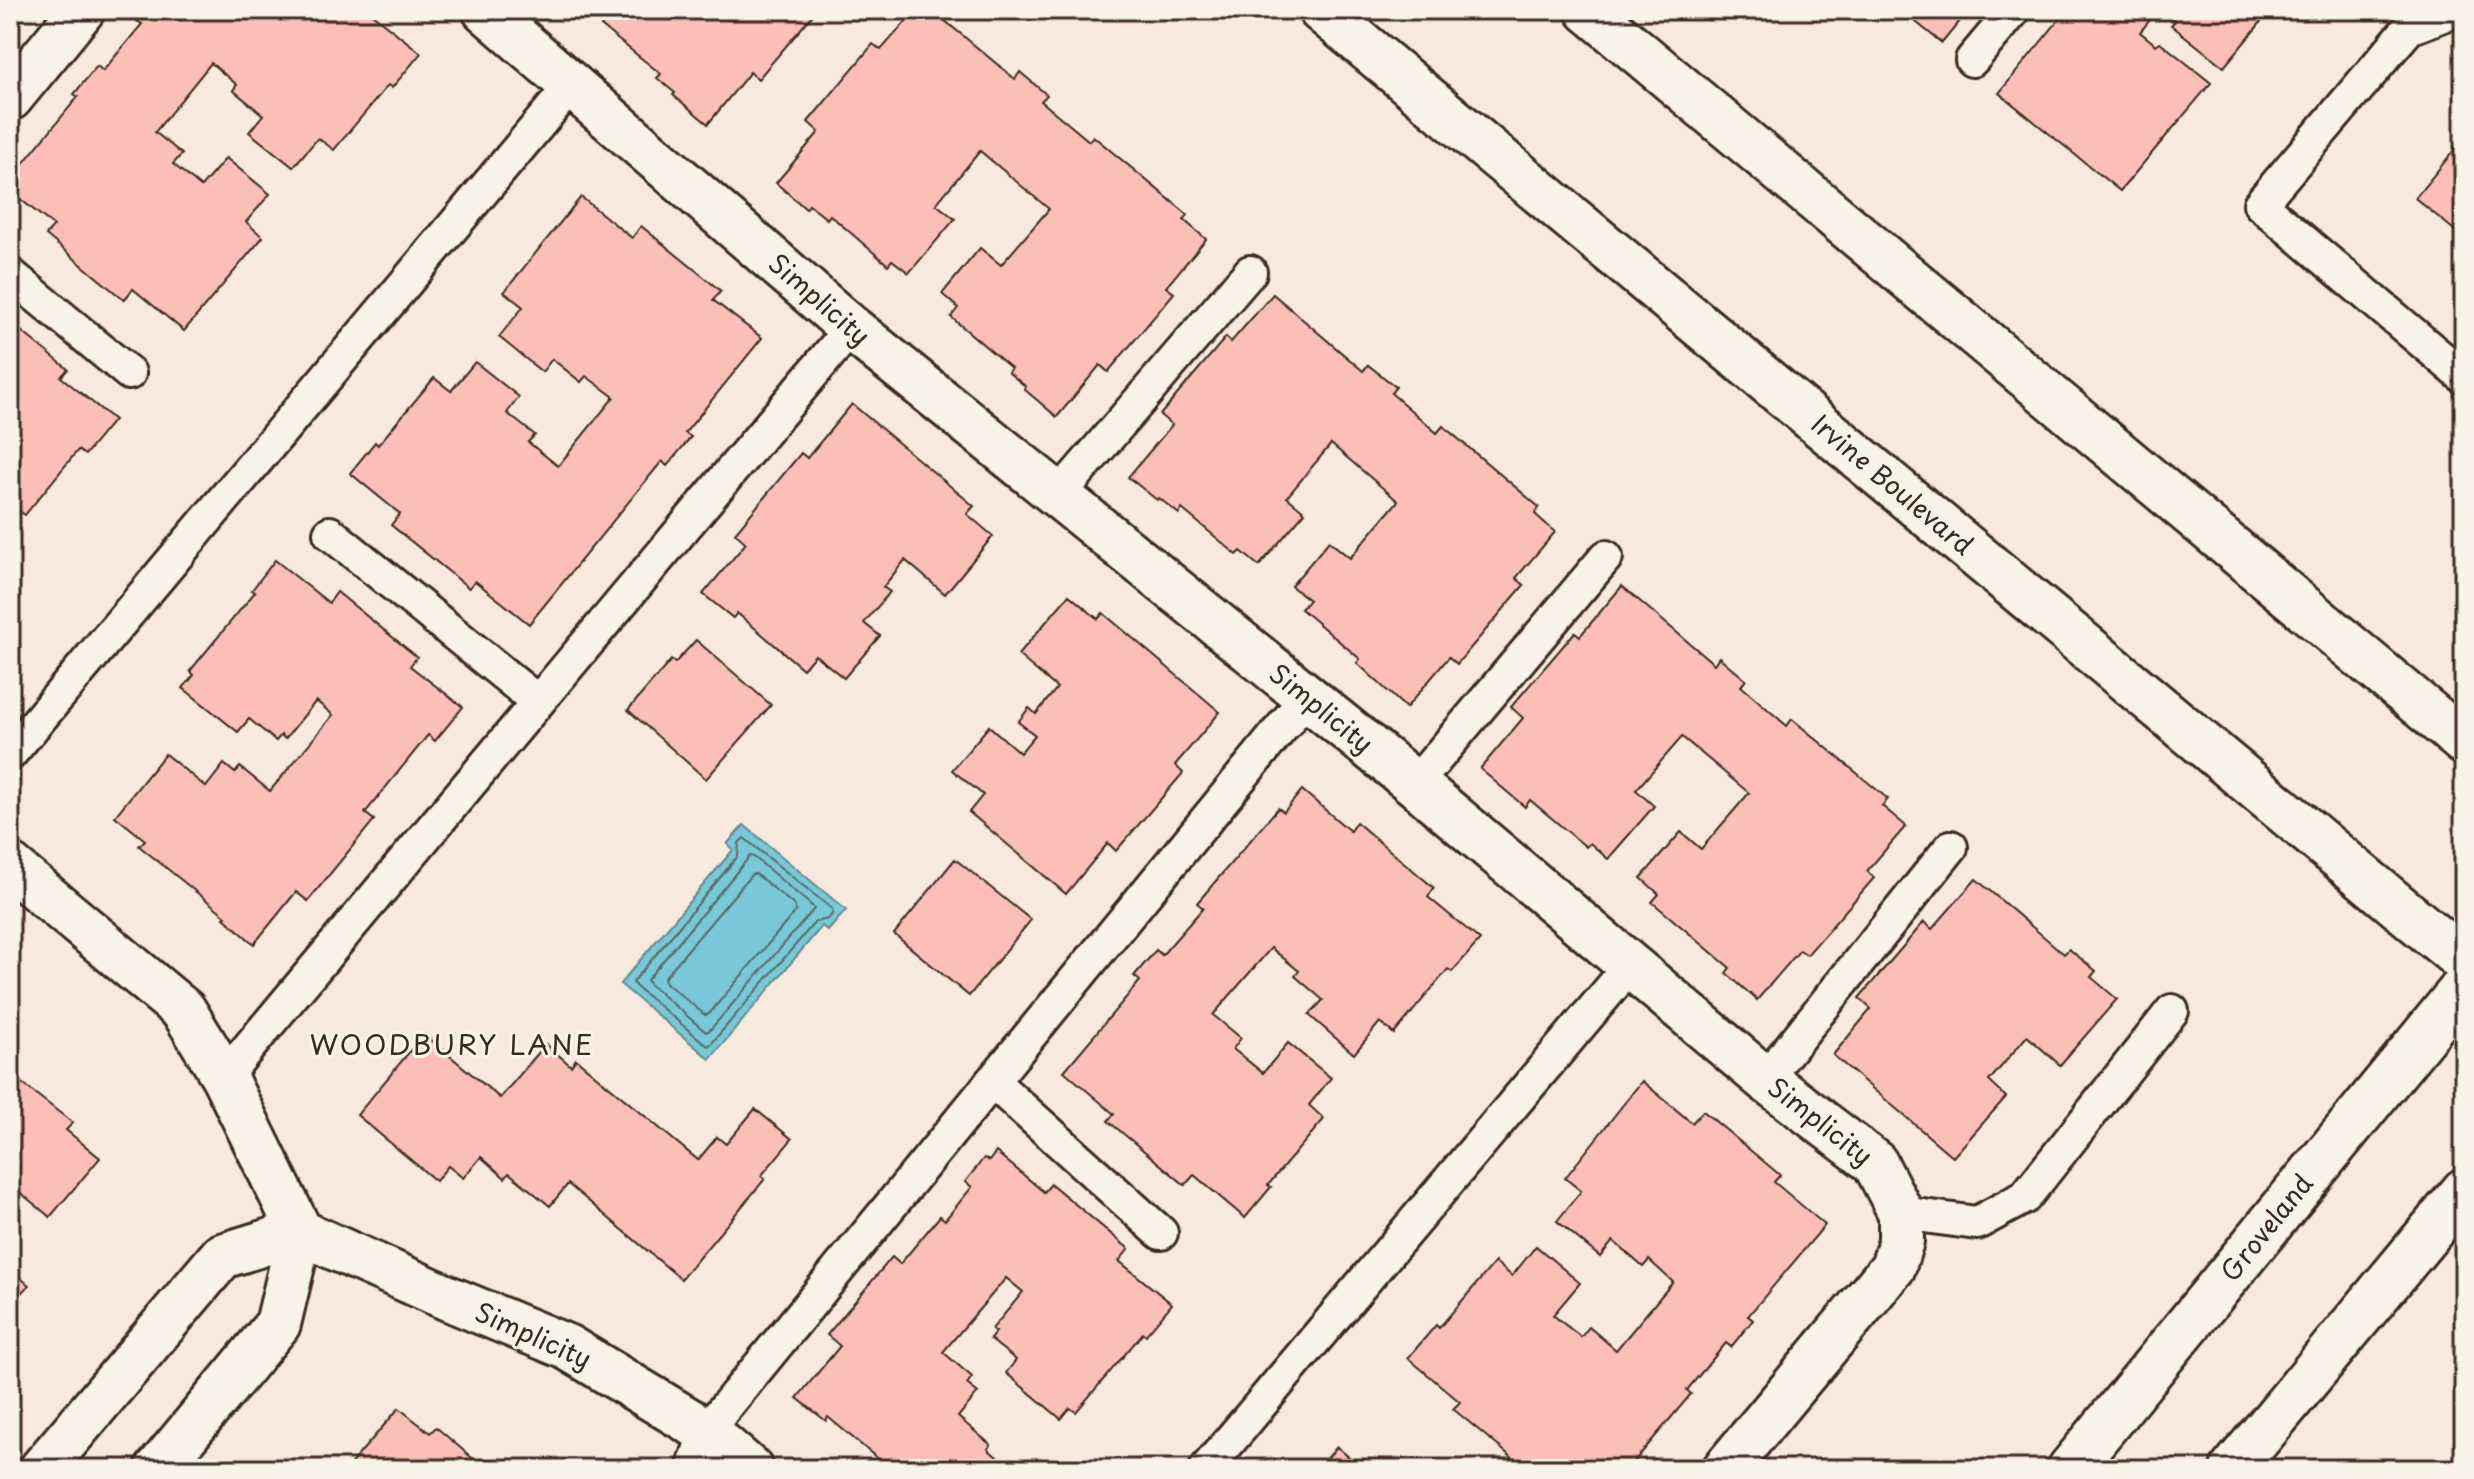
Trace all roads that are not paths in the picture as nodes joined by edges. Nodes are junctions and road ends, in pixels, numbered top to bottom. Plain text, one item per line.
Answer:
1 (82, 10) edge
2 (485, 10) edge
3 (1321, 10) edge
4 (1588, 10) edge
5 (2014, 10) edge
6 (2461, 10) edge
7 (1972, 60) dead end
8 (571, 86) junction
9 (10, 98) edge
10 (1250, 272) dead end
11 (10, 274) edge
12 (851, 328) junction
13 (129, 373) dead end
14 (2464, 377) edge
15 (1057, 497) junction
16 (330, 533) dead end
17 (1606, 557) dead end
18 (1306, 698) junction
19 (538, 702) junction
20 (2464, 742) edge
21 (10, 754) edge
22 (1415, 784) junction
23 (1951, 847) dead end
24 (10, 866) edge
25 (2464, 961) edge
26 (1629, 967) junction
27 (2464, 987) edge
28 (2172, 1011) dead end
29 (224, 1077) junction
30 (1765, 1079) junction
31 (992, 1081) junction
32 (2464, 1191) edge
33 (1901, 1213) junction
34 (300, 1232) junction
35 (1161, 1233) dead end
36 (700, 1450) edge
37 (42, 1469) edge
38 (158, 1469) edge
39 (750, 1469) edge
40 (1206, 1469) edge
41 (1725, 1469) edge
42 (2070, 1469) edge
43 (2233, 1469) edge

1 - 9 street
2 - 8 street, Simplicity
3 - 25 street, Irvine Boulevard
4 - 20 street
5 - 7 lane
6 - 14 lane
8 - 12 street, Simplicity
8 - 21 lane
10 - 15 lane
11 - 13 lane
12 - 15 street, Simplicity
12 - 19 lane
15 - 18 street, Simplicity
16 - 19 lane
17 - 22 lane
18 - 22 street, Simplicity
18 - 31 lane
19 - 29 lane
22 - 26 street, Simplicity
23 - 30 lane
24 - 29 street
26 - 30 street, Simplicity
26 - 40 lane
27 - 42 street, Groveland
28 - 33 lane
29 - 34 street
30 - 33 street, Simplicity
31 - 35 lane
31 - 36 lane
32 - 43 street
33 - 41 street
34 - 36 street, Simplicity
34 - 37 street
34 - 38 street
36 - 39 street, Simplicity

